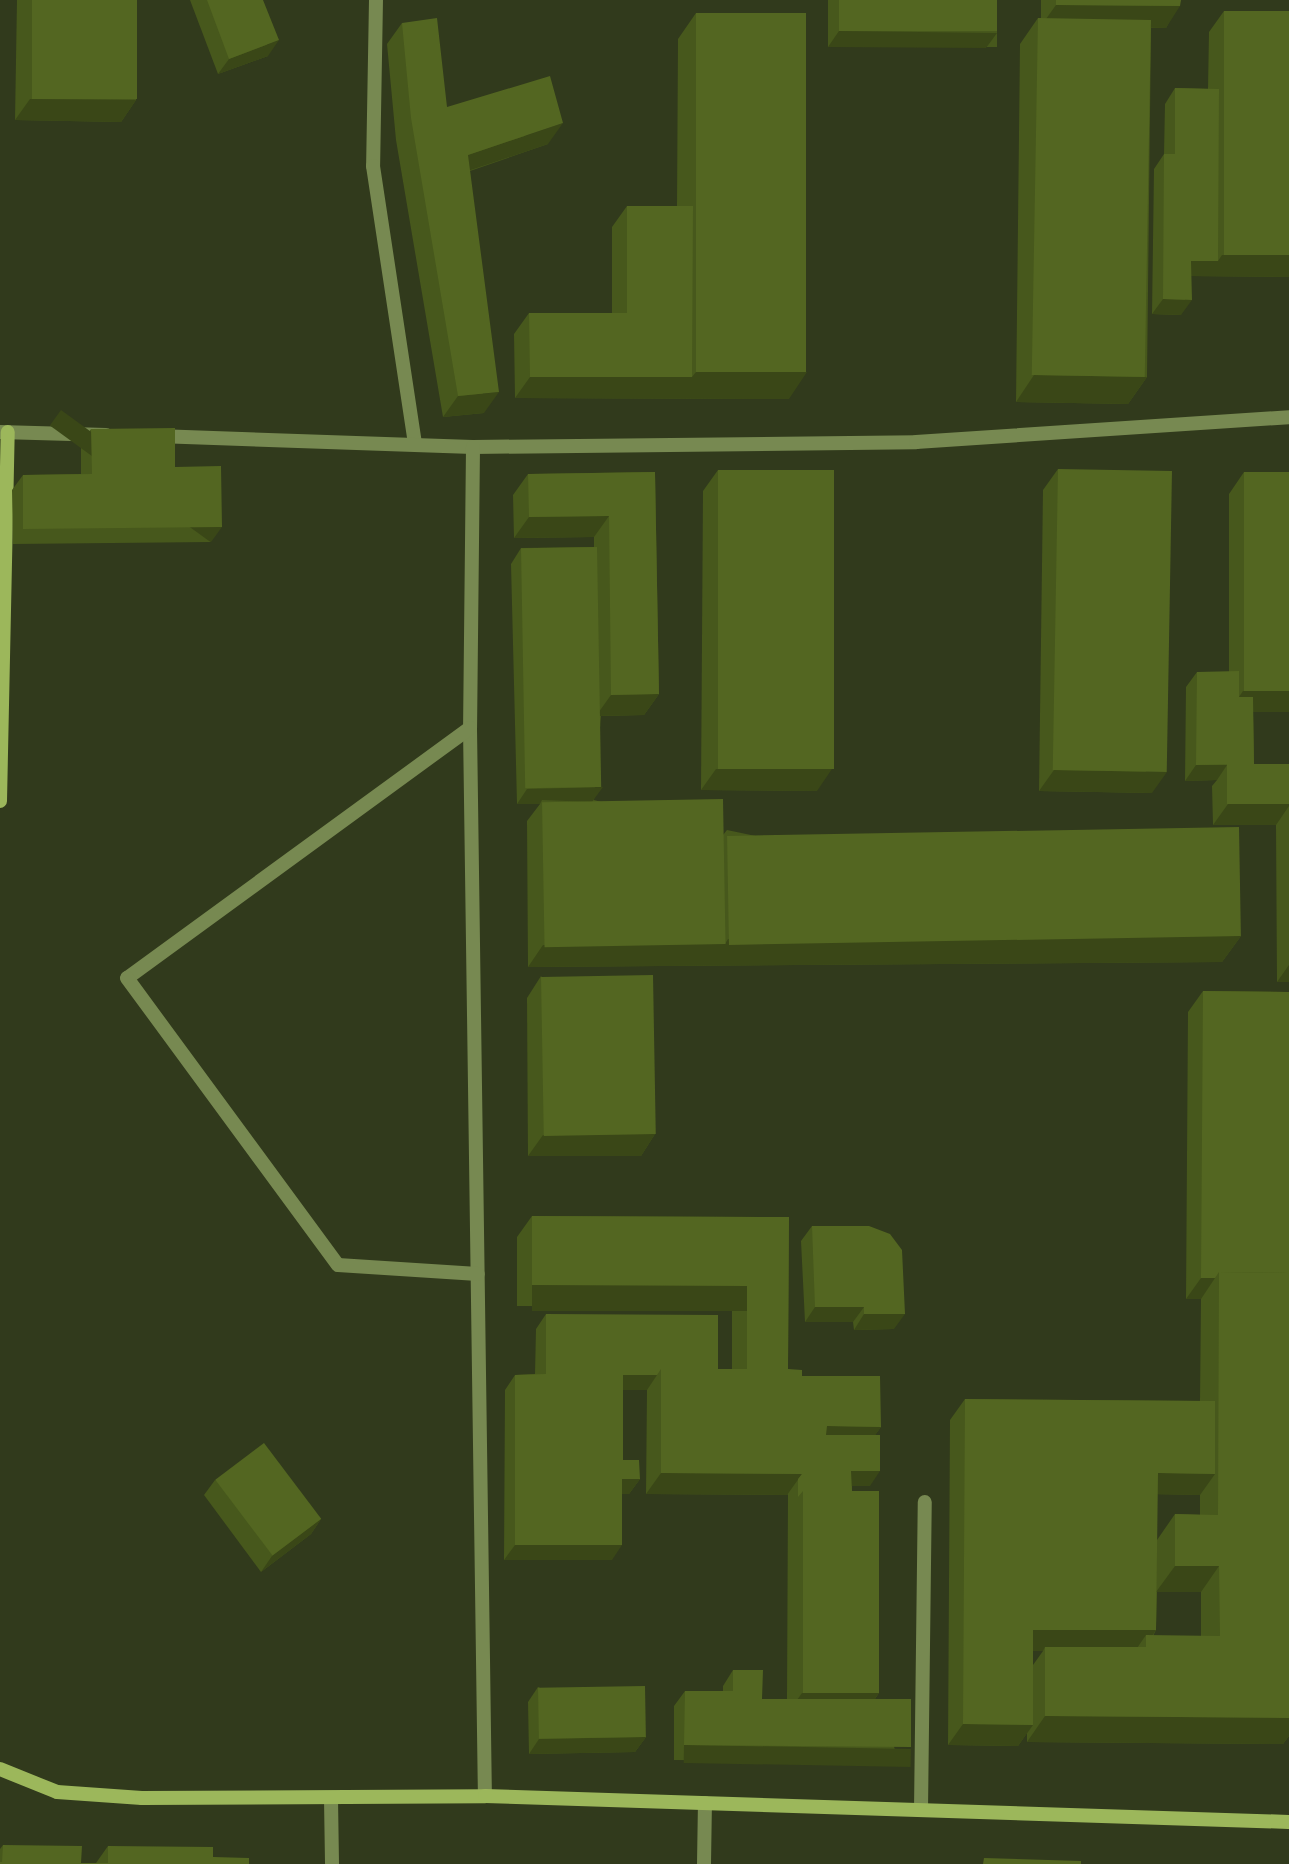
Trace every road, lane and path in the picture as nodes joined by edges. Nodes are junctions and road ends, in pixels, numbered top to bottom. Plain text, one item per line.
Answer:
1 (376, 0) edge
2 (1289, 417) edge
3 (4, 432) edge
4 (116, 435) edge
5 (143, 436) edge
6 (415, 443) junction
7 (473, 447) junction
8 (470, 729) junction
9 (0, 801) edge
10 (478, 1274) junction
11 (925, 1502) dead end
12 (0, 1769) edge
13 (485, 1796) junction
14 (331, 1799) junction
15 (705, 1803) junction
16 (921, 1810) junction
17 (1289, 1822) edge
18 (331, 1864) edge
19 (704, 1864) edge

1 - 6 street
2 - 7 street
3 - 4 street
3 - 9 street
5 - 6 street
6 - 7 street
7 - 8 street
8 - 10 street
8 - 10 street
10 - 13 street
11 - 16 street
12 - 14 street
13 - 14 street
13 - 15 street
14 - 18 street
15 - 16 street
15 - 19 street
16 - 17 street

